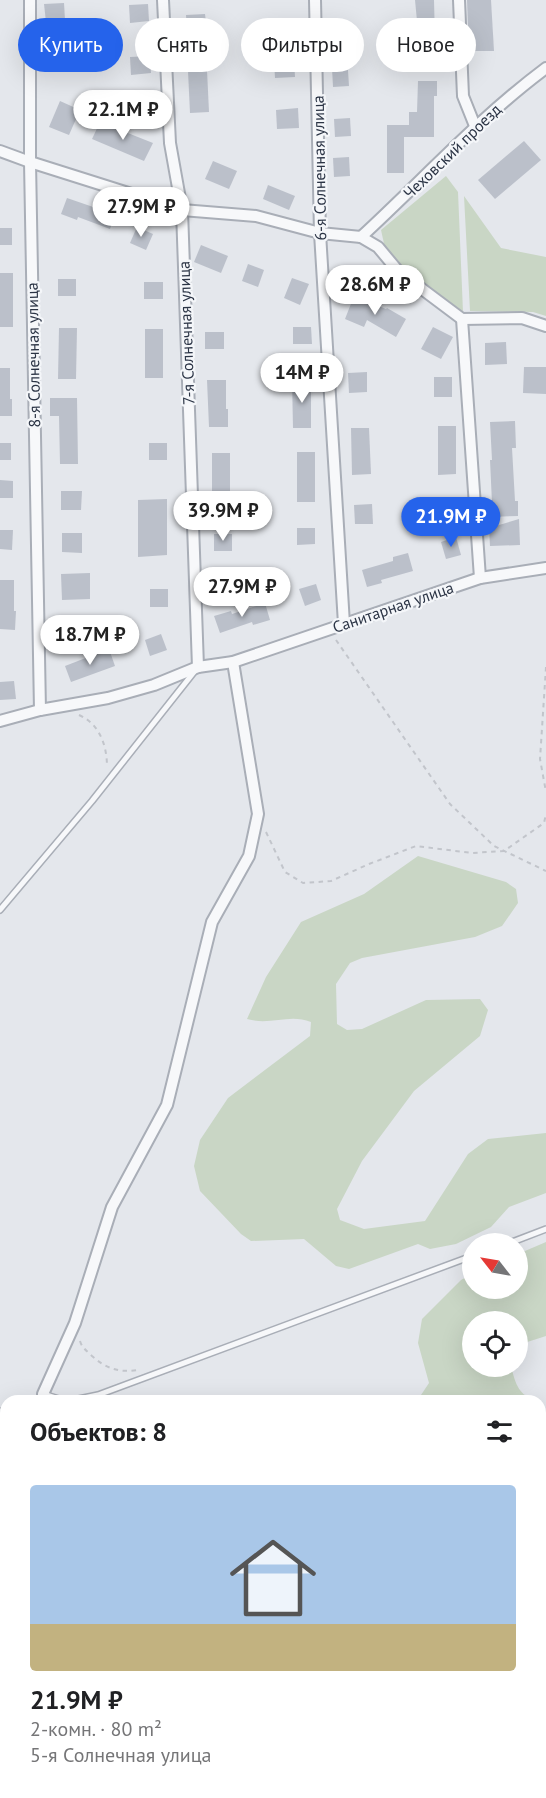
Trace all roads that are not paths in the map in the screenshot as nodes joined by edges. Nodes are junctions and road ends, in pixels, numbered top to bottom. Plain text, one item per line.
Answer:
1 (30, 0) edge
2 (163, 0) edge
3 (315, 0) edge
4 (459, 0) edge
5 (546, 68) edge
6 (475, 126) junction
7 (0, 151) edge
8 (30, 162) junction
9 (182, 210) junction
10 (320, 233) junction
11 (361, 237) junction
12 (462, 319) junction
13 (546, 326) edge
14 (546, 568) edge
15 (480, 578) junction
16 (344, 624) junction
17 (233, 662) junction
18 (198, 667) junction
19 (40, 710) junction
20 (0, 721) edge
21 (0, 910) edge
22 (546, 1229) edge
23 (528, 1236) edge
24 (462, 1261) edge
25 (44, 1395) edge
26 (98, 1395) edge

1 - 8 street, 8-я Солнечная улица
2 - 9 street, 7-я Солнечная улица
3 - 10 street, 6-я Солнечная улица
4 - 6 street
5 - 6 street, Чеховский проезд
6 - 11 street, Чеховский проезд
7 - 8 street
8 - 9 street
8 - 19 street, 8-я Солнечная улица
9 - 10 street
9 - 18 street, 7-я Солнечная улица
10 - 11 street
10 - 16 street, 6-я Солнечная улица
11 - 12 street
12 - 13 street
12 - 15 street
14 - 15 street, Санитарная улица
15 - 16 street, Санитарная улица
16 - 17 street, Санитарная улица
17 - 18 street, Санитарная улица
17 - 25 street
18 - 19 street, Санитарная улица
18 - 21 lane
19 - 20 street, Санитарная улица
22 - 23 lane
24 - 26 lane

